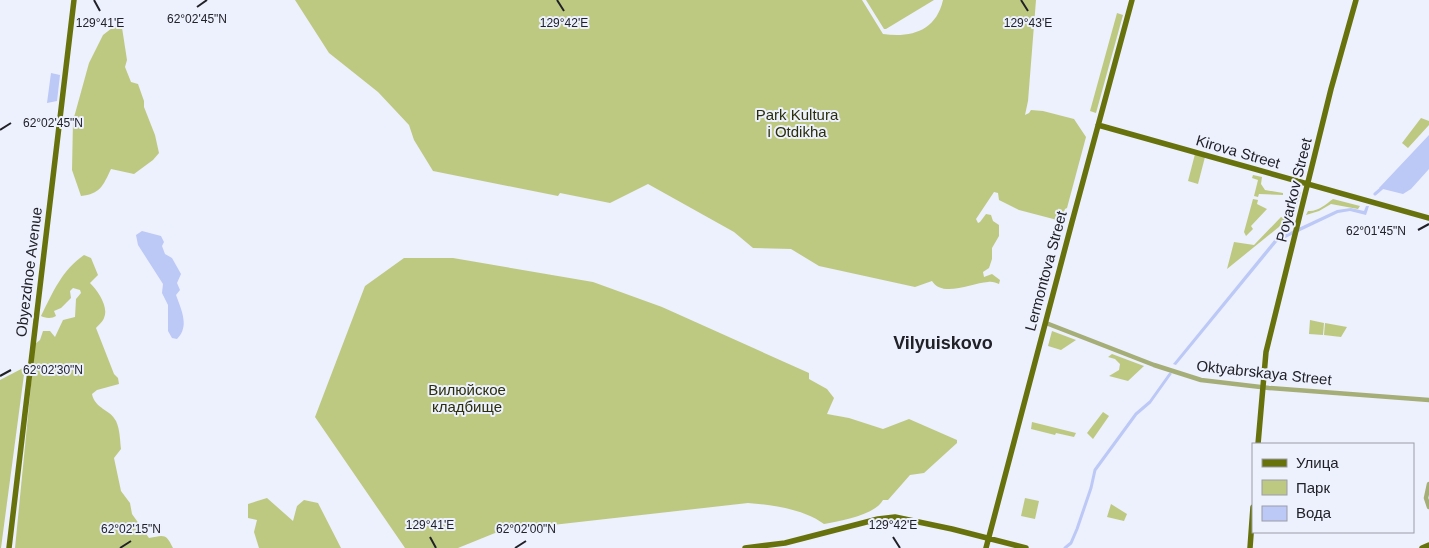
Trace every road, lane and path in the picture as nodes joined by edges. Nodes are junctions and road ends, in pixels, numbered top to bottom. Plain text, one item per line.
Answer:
1 (74, 0) edge
2 (1132, 0) edge
3 (1356, 0) edge
4 (1098, 125) junction
5 (1308, 184) junction
6 (1429, 218) edge
7 (1046, 322) junction
8 (1262, 387) junction
9 (1429, 400) edge
10 (1258, 443) edge
11 (1429, 484) edge
12 (1429, 508) edge
13 (1252, 521) edge
14 (989, 538) junction
15 (785, 545) edge
16 (1429, 545) edge
17 (9, 548) edge
18 (745, 548) edge
19 (986, 548) edge
20 (1026, 548) edge
21 (1250, 548) edge
22 (1422, 548) edge

1 - 17 main road, Obyezdnoe Avenue
2 - 4 main road, Lermontova Street
3 - 5 main road, Poyarkov Street
4 - 5 main road, Kirova Street
4 - 7 main road, Lermontova Street
5 - 6 main road, Kirova Street
5 - 8 main road, Poyarkov Street
7 - 8 street, Oktyabrskaya Street
7 - 14 main road, Lermontova Street
8 - 9 street, Oktyabrskaya Street
8 - 10 main road, Poyarkov Street
11 - 12 street
13 - 21 main road
14 - 15 main road
14 - 19 main road, Lermontova Street
14 - 20 main road
15 - 18 main road
16 - 22 main road

